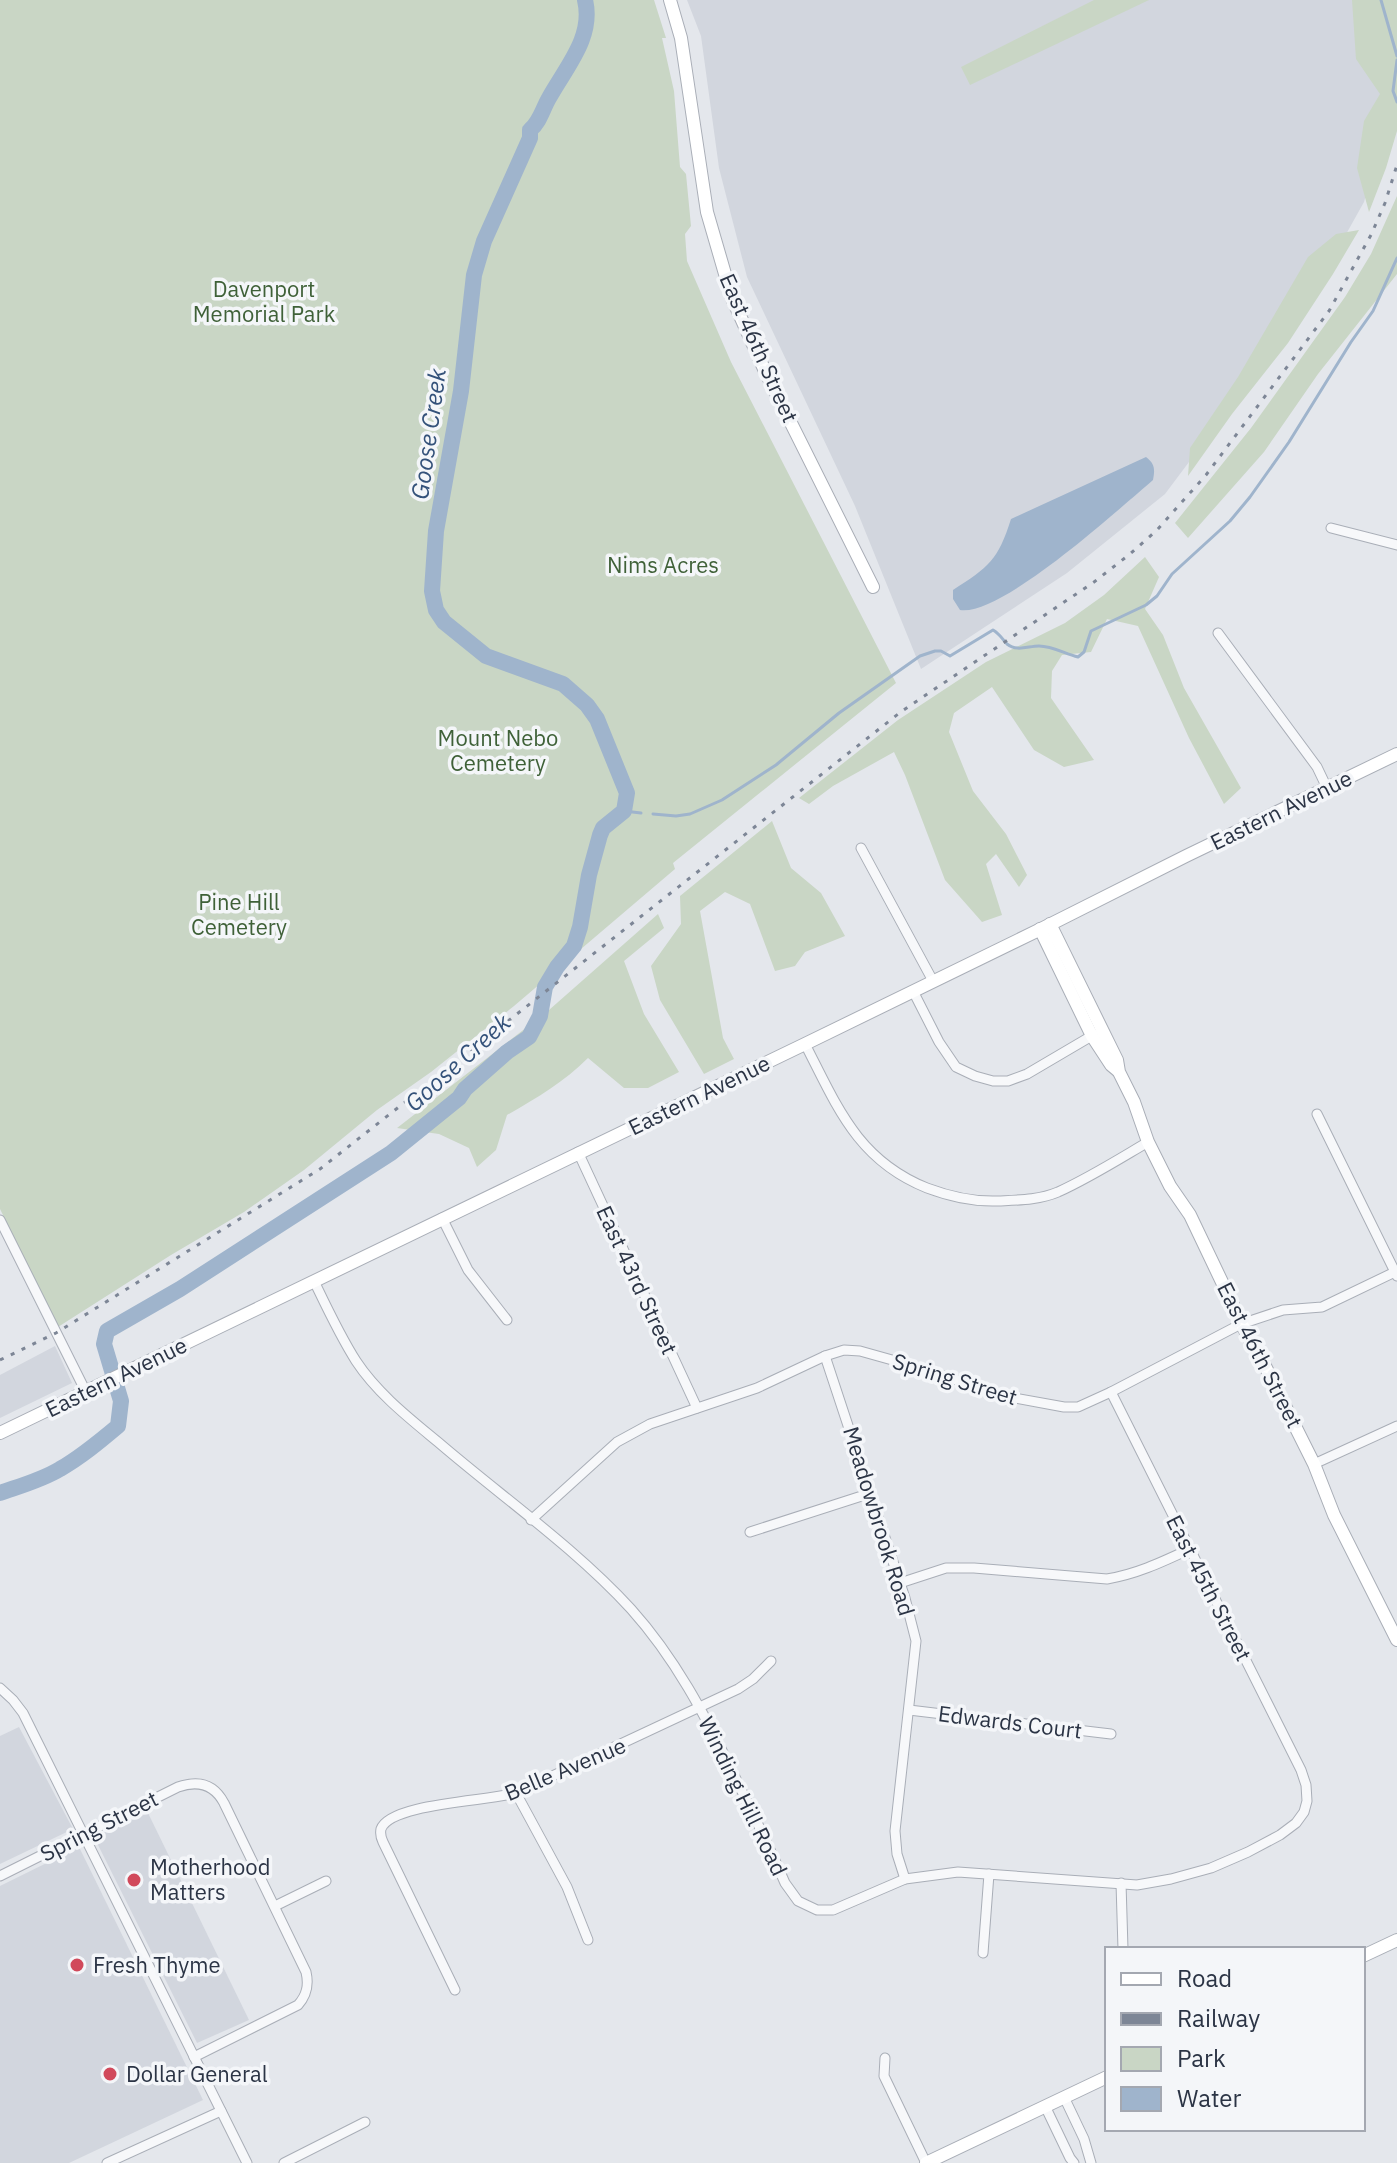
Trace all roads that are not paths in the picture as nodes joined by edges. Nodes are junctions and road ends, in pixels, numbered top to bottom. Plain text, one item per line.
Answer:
1 (670, 0) edge
2 (1331, 528) dead end
3 (1397, 545) edge
4 (873, 587) dead end
5 (1218, 633) dead end
6 (1397, 754) edge
7 (1327, 788) junction
8 (861, 848) dead end
9 (1045, 927) junction
10 (933, 981) junction
11 (913, 991) junction
12 (1097, 1033) junction
13 (805, 1044) junction
14 (1317, 1114) dead end
15 (1148, 1142) junction
16 (578, 1152) junction
17 (442, 1218) junction
18 (0, 1220) edge
19 (1396, 1273) edge
20 (314, 1281) junction
21 (507, 1320) dead end
22 (1241, 1324) junction
23 (825, 1356) junction
24 (86, 1392) junction
25 (1111, 1392) junction
26 (697, 1408) junction
27 (1397, 1426) edge
28 (0, 1433) edge
29 (1314, 1464) junction
30 (871, 1493) junction
31 (531, 1520) junction
32 (750, 1532) dead end
33 (1190, 1549) junction
34 (900, 1583) junction
35 (1397, 1640) edge
36 (771, 1661) dead end
37 (0, 1688) edge
38 (700, 1708) junction
39 (909, 1710) junction
40 (1111, 1734) dead end
41 (1306, 1785) joint
42 (516, 1793) junction
43 (84, 1833) junction
44 (989, 1874) junction
45 (0, 1876) edge
46 (905, 1879) junction
47 (326, 1881) dead end
48 (1121, 1883) junction
49 (275, 1906) junction
50 (588, 1940) dead end
51 (1397, 1940) edge
52 (1123, 1947) edge
53 (983, 1953) dead end
54 (1365, 1955) edge
55 (455, 1990) dead end
56 (194, 2057) junction
57 (885, 2058) dead end
58 (1105, 2078) edge
59 (1064, 2097) junction
60 (1045, 2106) junction
61 (221, 2111) junction
62 (365, 2122) dead end
63 (107, 2163) edge
64 (247, 2163) edge
65 (284, 2163) edge
66 (926, 2163) edge
67 (1074, 2163) edge
68 (1091, 2163) edge

1 - 4 main road, East 46th Street
2 - 3 street
5 - 7 street
6 - 7 main road, Eastern Avenue
7 - 9 main road, Eastern Avenue
8 - 10 street
9 - 10 main road, Eastern Avenue
9 - 12 main road, East 46th Street
10 - 11 main road, Eastern Avenue
11 - 12 street
11 - 13 main road, Eastern Avenue
12 - 15 main road, East 46th Street
13 - 15 street
13 - 16 main road, Eastern Avenue
14 - 19 street
15 - 22 main road, East 46th Street
16 - 17 main road, Eastern Avenue
16 - 26 street, East 43rd Street
17 - 20 main road, Eastern Avenue
17 - 21 street
18 - 24 street
19 - 22 street, Spring Street
20 - 24 main road, Eastern Avenue
20 - 31 street, Winding Hill Road
22 - 25 street, Spring Street
22 - 29 main road, East 46th Street
23 - 25 street, Spring Street
23 - 26 street, Spring Street
23 - 30 street, Meadowbrook Road
24 - 28 main road, Eastern Avenue
25 - 33 street, East 45th Street
26 - 31 street, Spring Street
27 - 29 street
29 - 35 main road, East 46th Street
30 - 32 street
30 - 34 street, Meadowbrook Road
31 - 38 street, Winding Hill Road
33 - 34 street
33 - 41 street, East 45th Street
34 - 39 street, Meadowbrook Road
36 - 38 street, Belle Avenue
37 - 43 street
38 - 42 street, Belle Avenue
38 - 46 street, Winding Hill Road
39 - 40 street, Edwards Court
39 - 46 street, Meadowbrook Road
41 - 48 street, Winding Hill Road
42 - 50 street
42 - 55 street, Belle Avenue
43 - 45 street, Spring Street
43 - 49 street, Spring Street
43 - 56 street
44 - 46 street, Winding Hill Road
44 - 48 street, Winding Hill Road
44 - 53 street
47 - 49 street
48 - 52 street
49 - 56 street
51 - 54 main road
56 - 61 street
57 - 66 street
58 - 59 main road
59 - 60 main road
59 - 68 street
60 - 66 main road
60 - 67 street
61 - 63 street
61 - 64 street
62 - 65 street

